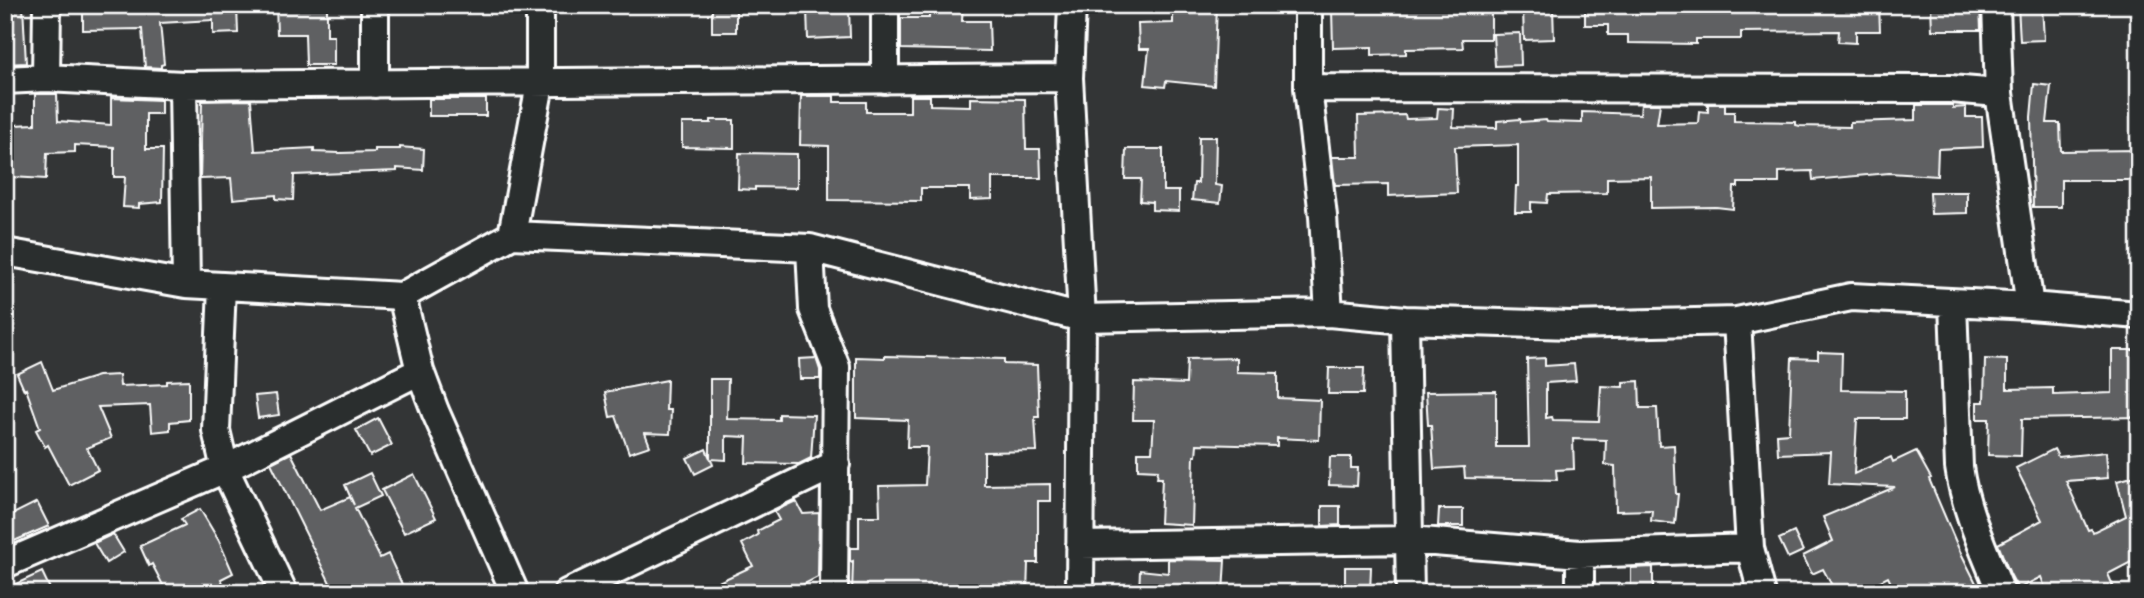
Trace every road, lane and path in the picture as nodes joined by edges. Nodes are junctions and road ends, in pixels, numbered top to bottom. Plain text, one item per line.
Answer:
1 (47, 5) edge
2 (375, 5) edge
3 (540, 5) edge
4 (885, 5) edge
5 (1072, 5) edge
6 (1308, 5) edge
7 (1996, 5) edge
8 (46, 78) junction
9 (1069, 78) junction
10 (885, 79) junction
11 (5, 80) edge
12 (375, 84) junction
13 (540, 84) junction
14 (183, 86) junction
15 (1308, 88) junction
16 (1999, 93) junction
17 (512, 235) junction
18 (810, 248) junction
19 (5, 252) edge
20 (186, 284) junction
21 (222, 286) junction
22 (402, 296) junction
23 (1953, 303) junction
24 (2030, 306) junction
25 (1329, 313) junction
26 (2139, 315) edge
27 (1083, 318) junction
28 (1405, 320) junction
29 (1737, 321) junction
30 (420, 371) junction
31 (836, 464) junction
32 (225, 469) junction
33 (1410, 540) junction
34 (1080, 545) junction
35 (1750, 548) junction
36 (1580, 554) junction
37 (5, 564) edge
38 (284, 593) edge
39 (515, 593) edge
40 (567, 593) edge
41 (834, 593) edge
42 (1080, 593) edge
43 (1410, 593) edge
44 (1580, 593) edge
45 (1762, 593) edge
46 (2001, 593) edge

1 - 8 street
2 - 12 street
3 - 13 street
4 - 10 street
5 - 9 street
6 - 15 street
7 - 16 street
8 - 11 street
8 - 14 street
9 - 10 street
9 - 27 street
10 - 13 street
12 - 13 street
12 - 14 street
13 - 17 street
14 - 20 street
15 - 16 street
15 - 25 street
16 - 24 street
17 - 18 street
17 - 22 street
18 - 27 street
18 - 31 street
19 - 20 street
20 - 21 street
21 - 22 street
21 - 32 street
22 - 30 street
23 - 24 street
23 - 29 street
23 - 46 street
24 - 26 street
25 - 27 street
25 - 28 street
27 - 34 street
28 - 29 street
28 - 33 street
29 - 35 street
30 - 32 street
30 - 39 street
31 - 40 street
31 - 41 street
32 - 37 street
32 - 38 street
33 - 34 street
33 - 36 street
33 - 43 street
34 - 42 street
35 - 36 street
35 - 45 street
36 - 44 street

